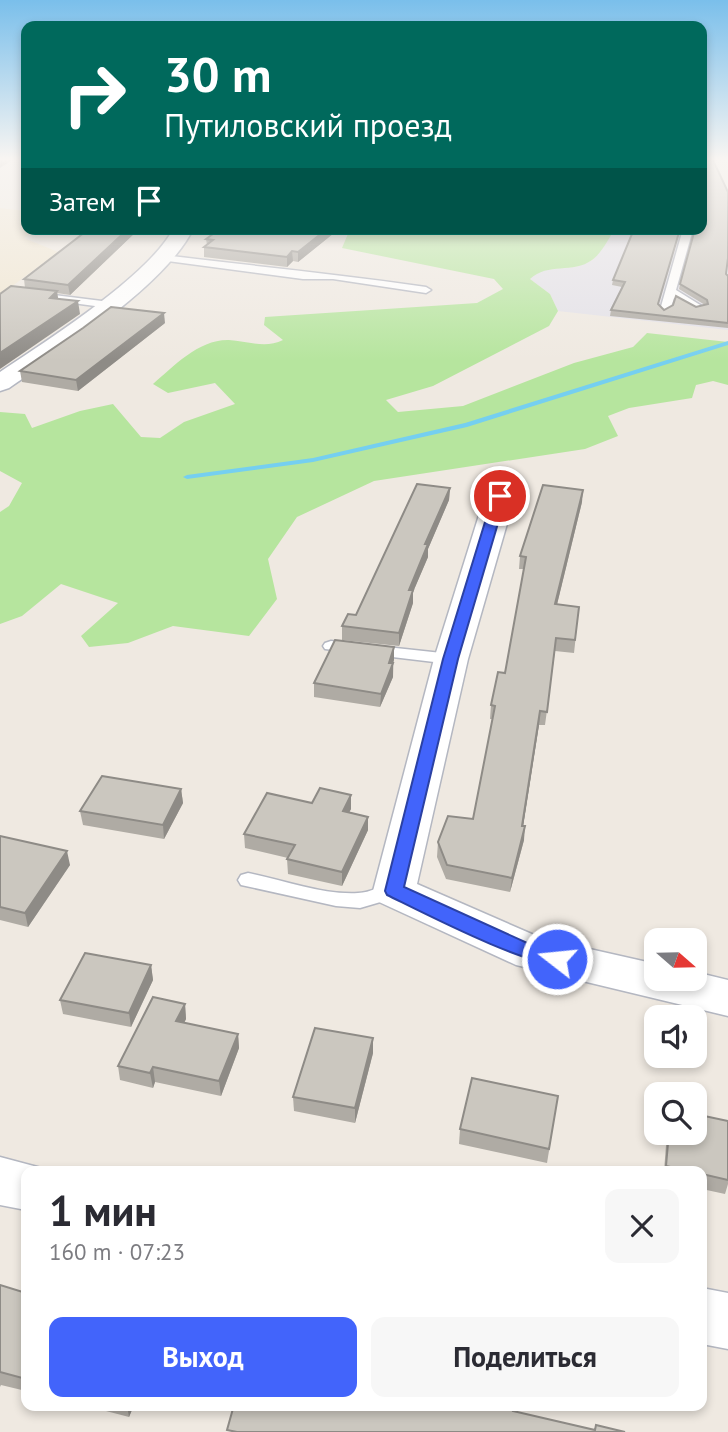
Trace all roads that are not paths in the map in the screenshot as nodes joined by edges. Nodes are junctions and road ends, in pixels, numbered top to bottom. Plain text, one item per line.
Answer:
1 (183, 235) edge
2 (686, 235) edge
3 (163, 258) junction
4 (426, 290) dead end
5 (671, 292) junction
6 (42, 297) edge
7 (110, 305) junction
8 (700, 308) edge
9 (665, 310) edge
10 (0, 383) edge
11 (500, 496) dead end
12 (331, 646) edge
13 (451, 659) junction
14 (248, 880) dead end
15 (394, 891) junction
16 (728, 998) edge
17 (0, 1181) edge
18 (21, 1185) edge
19 (707, 1317) edge
20 (728, 1321) edge

1 - 3 street
2 - 5 lane
3 - 4 lane
3 - 7 street
5 - 8 lane
5 - 9 lane
6 - 7 lane
7 - 10 street
11 - 13 street
12 - 13 lane
13 - 15 street
14 - 15 lane
15 - 16 street
17 - 18 street
19 - 20 street

